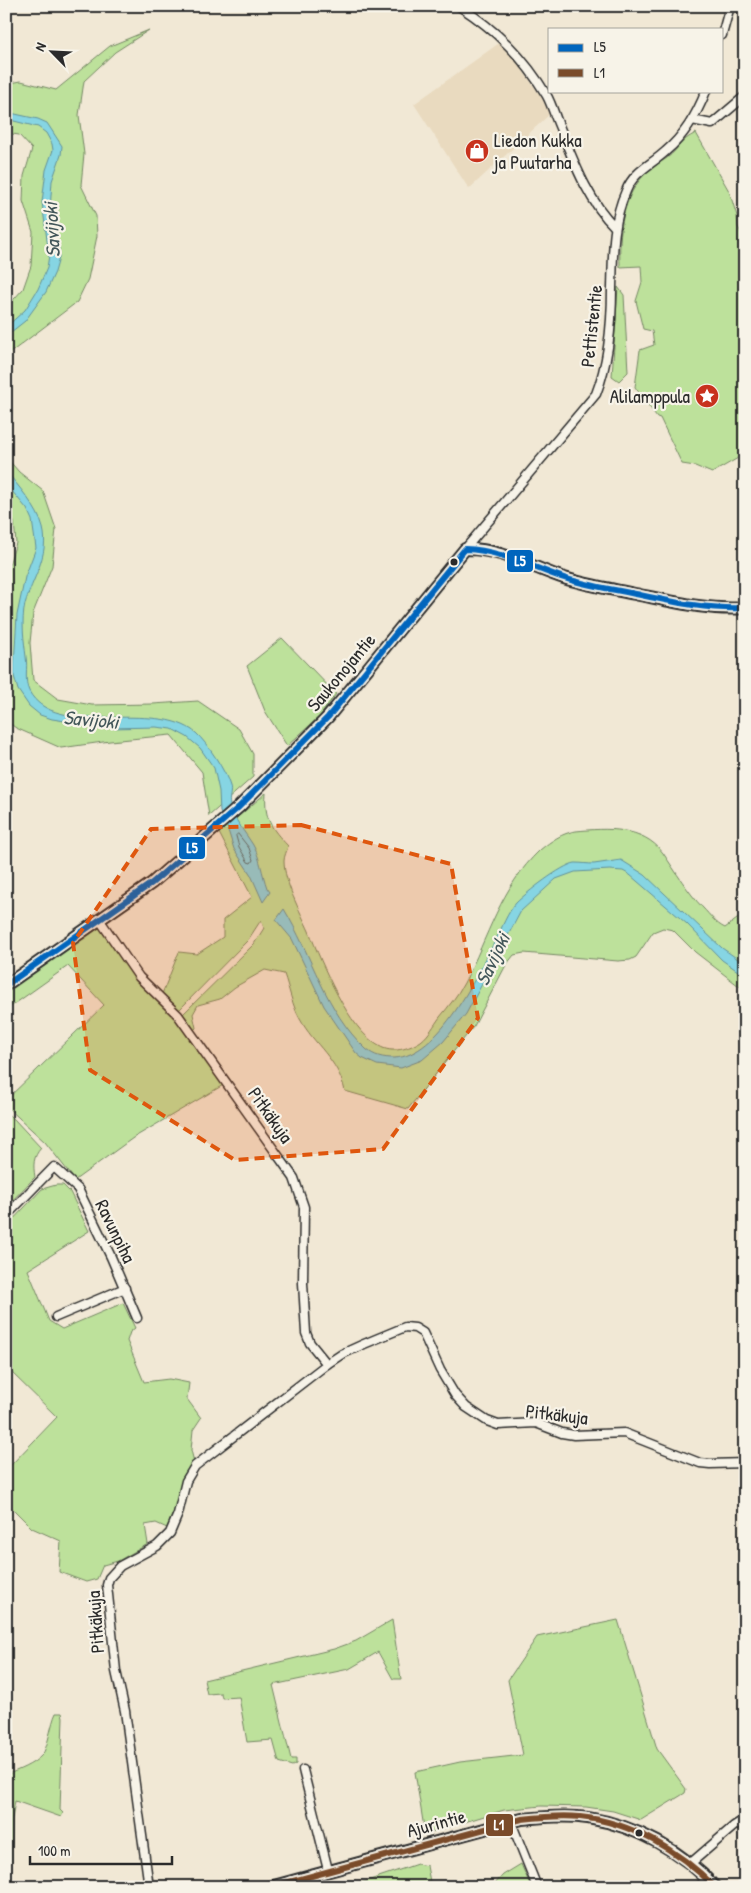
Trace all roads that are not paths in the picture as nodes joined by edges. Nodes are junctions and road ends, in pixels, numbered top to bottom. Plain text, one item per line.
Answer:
1 (459, 6) edge
2 (730, 6) edge
3 (724, 28) edge
4 (706, 92) edge
5 (745, 96) edge
6 (692, 120) junction
7 (615, 227) junction
8 (465, 549) junction
9 (745, 608) edge
10 (99, 919) junction
11 (6, 985) edge
12 (6, 1216) edge
13 (125, 1288) junction
14 (56, 1317) dead end
15 (137, 1318) dead end
16 (327, 1364) junction
17 (745, 1463) edge
18 (303, 1770) dead end
19 (745, 1819) edge
20 (511, 1822) junction
21 (691, 1863) junction
22 (328, 1870) junction
23 (708, 1878) junction
24 (149, 1887) edge
25 (270, 1887) edge
26 (537, 1887) edge
27 (698, 1887) edge
28 (716, 1887) edge

1 - 7 street
2 - 3 street
4 - 6 street, Pettistentie
5 - 6 street
6 - 7 street, Pettistentie
7 - 8 street, Pettistentie
8 - 9 street
8 - 10 street, Saukonojantie
10 - 11 street, Saukonojantie
10 - 16 street, Pitkäkuja
12 - 13 street, Ravunpiha
13 - 14 street
13 - 15 street, Ravunpiha
16 - 17 street, Pitkäkuja
16 - 24 street, Pitkäkuja
18 - 22 street
19 - 21 street
20 - 21 street, Ajurintie
20 - 22 street, Ajurintie
20 - 26 street
21 - 23 street, Ajurintie
22 - 25 street, Ajurintie
23 - 27 street
23 - 28 street, Ajurintie

